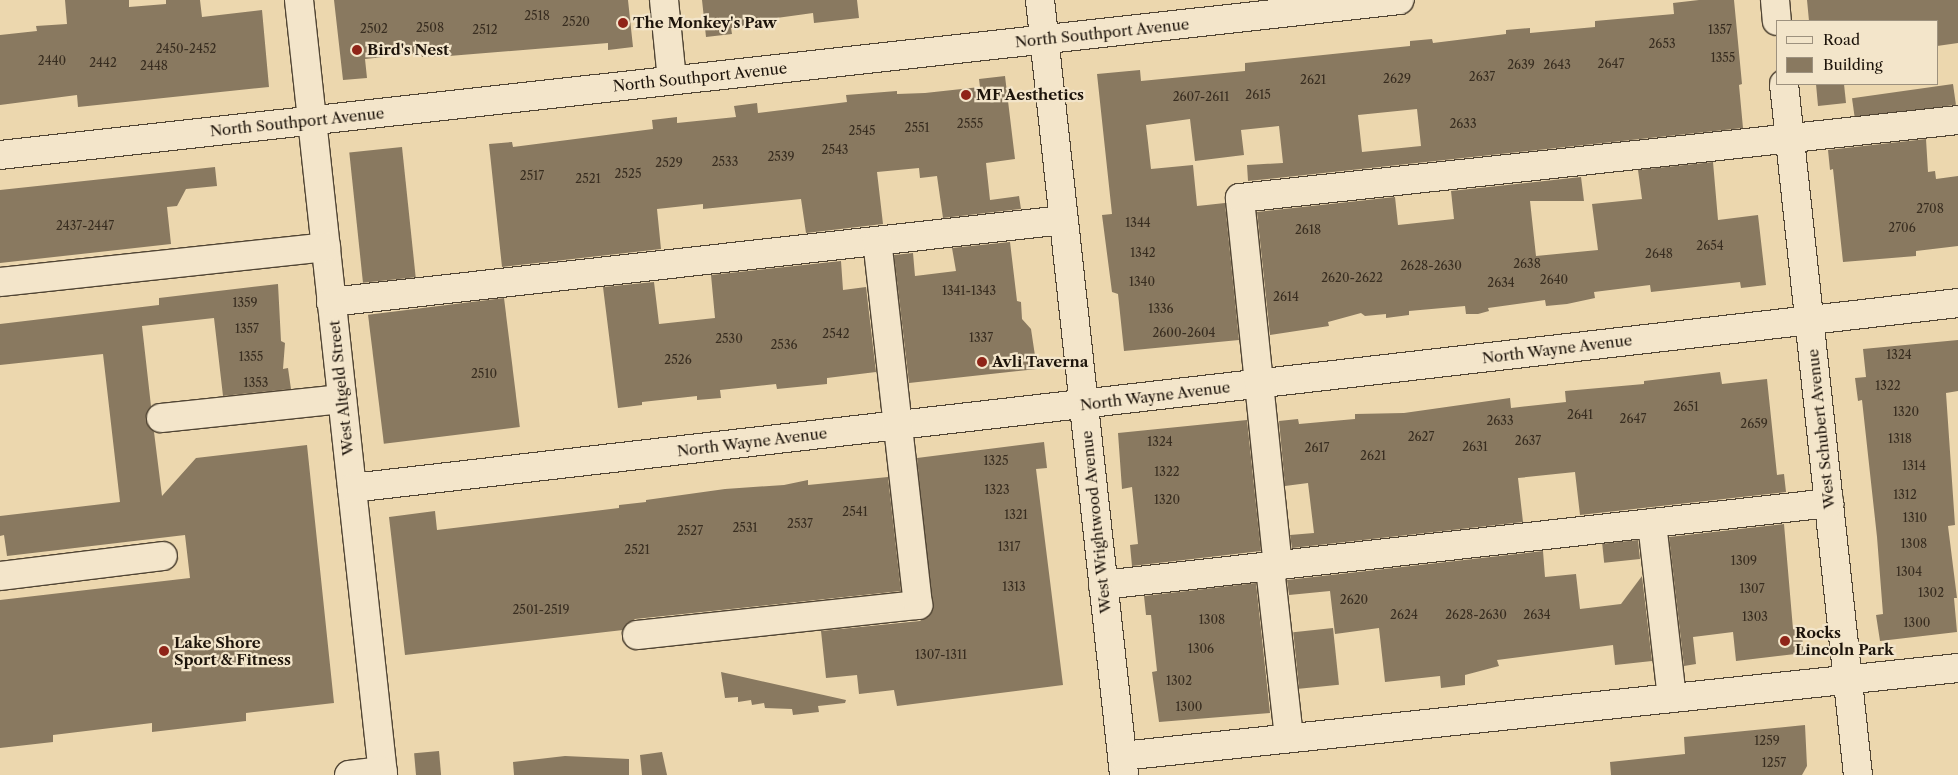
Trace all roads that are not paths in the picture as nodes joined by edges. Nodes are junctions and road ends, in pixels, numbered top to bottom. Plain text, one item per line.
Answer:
1 (298, 0) edge
2 (664, 0) edge
3 (1040, 0) edge
4 (1399, 0) edge
5 (1775, 0) edge
6 (1777, 20) edge
7 (1044, 39) junction
8 (672, 80) junction
9 (1784, 85) edge
10 (312, 120) junction
11 (1958, 120) edge
12 (1790, 140) junction
13 (0, 155) edge
14 (1063, 220) junction
15 (877, 241) junction
16 (326, 247) junction
17 (0, 282) edge
18 (331, 302) junction
19 (1958, 303) edge
20 (1809, 320) junction
21 (1259, 384) junction
22 (342, 399) junction
23 (1084, 404) junction
24 (162, 418) dead end
25 (897, 425) junction
26 (352, 488) junction
27 (1829, 503) junction
28 (1652, 523) junction
29 (163, 556) dead end
30 (1274, 567) junction
31 (0, 576) edge
32 (1103, 586) junction
33 (637, 635) dead end
34 (1958, 668) edge
35 (1847, 679) junction
36 (1672, 698) junction
37 (1289, 738) junction
38 (1123, 766) edge
39 (383, 773) edge
40 (349, 775) edge
41 (1858, 775) edge

1 - 10 street, West Altgeld Street
2 - 8 street
3 - 7 street, West Wrightwood Avenue
4 - 7 street, North Southport Avenue
5 - 6 street
7 - 8 street, North Southport Avenue
7 - 14 street, West Wrightwood Avenue
8 - 10 street, North Southport Avenue
9 - 12 street, West Schubert Avenue
10 - 13 street, North Southport Avenue
10 - 16 street, West Altgeld Street
11 - 12 street
12 - 20 street, West Schubert Avenue
12 - 21 street
14 - 15 street
14 - 23 street, West Wrightwood Avenue
15 - 18 street
15 - 25 street
16 - 17 street
16 - 18 street, West Altgeld Street
18 - 22 street, West Altgeld Street
19 - 20 street, North Wayne Avenue
20 - 21 street, North Wayne Avenue
20 - 27 street, West Schubert Avenue
21 - 23 street, North Wayne Avenue
21 - 30 street
22 - 24 street
22 - 26 street, West Altgeld Street
23 - 25 street, North Wayne Avenue
23 - 32 street, West Wrightwood Avenue
25 - 26 street, North Wayne Avenue
25 - 33 street
26 - 39 street, West Altgeld Street
27 - 28 street
27 - 35 street, West Schubert Avenue
28 - 30 street
28 - 36 street
29 - 31 street
30 - 32 street
30 - 37 street
32 - 38 street, West Wrightwood Avenue
34 - 35 street
35 - 36 street
35 - 41 street, West Schubert Avenue
36 - 37 street
37 - 38 street
39 - 40 street

